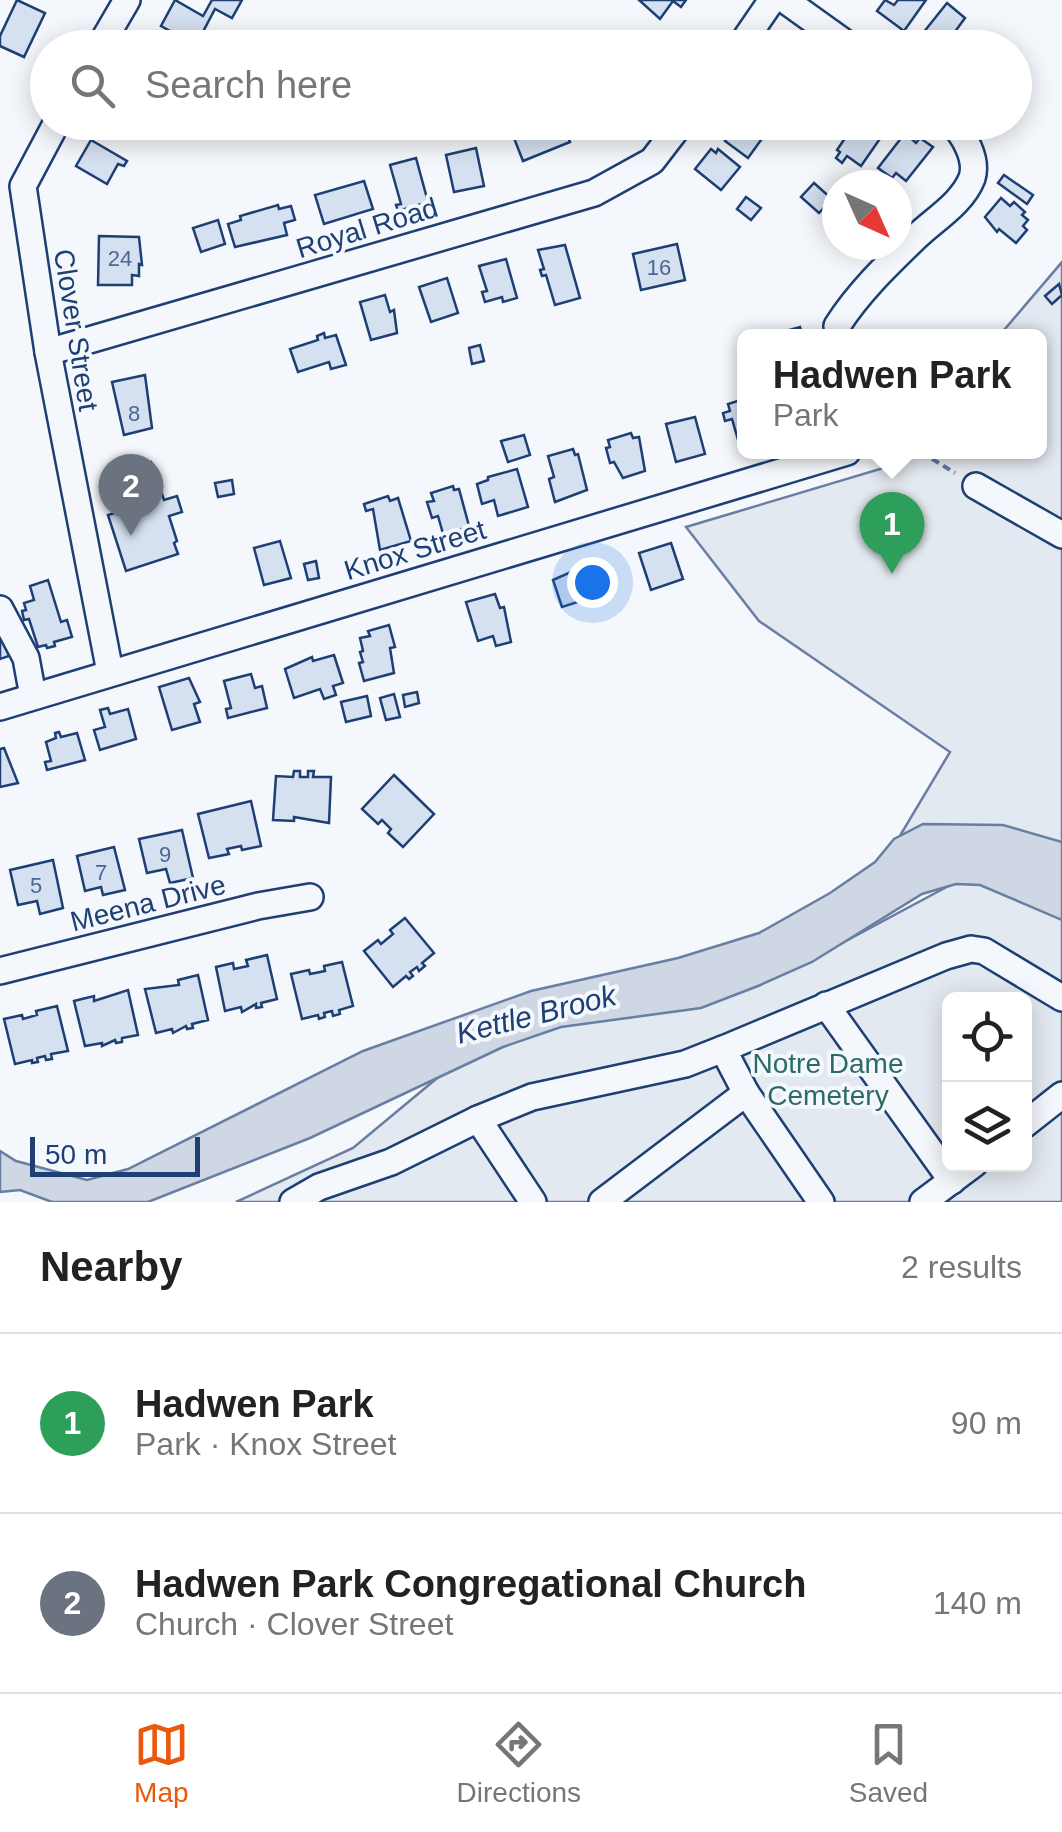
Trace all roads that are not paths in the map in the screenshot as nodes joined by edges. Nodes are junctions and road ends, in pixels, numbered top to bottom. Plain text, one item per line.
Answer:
1 (127, 0) edge
2 (772, 0) edge
3 (785, 0) edge
4 (110, 30) edge
5 (751, 30) edge
6 (827, 30) edge
7 (47, 140) edge
8 (668, 140) edge
9 (965, 140) edge
10 (838, 329) edge
11 (48, 352) junction
12 (825, 459) edge
13 (976, 486) road end
14 (1062, 536) edge
15 (0, 608) edge
16 (110, 672) junction
17 (33, 696) junction
18 (0, 706) edge
19 (310, 897) dead end
20 (0, 971) edge
21 (1062, 998) edge
22 (826, 1005) junction
23 (723, 1049) junction
24 (746, 1093) junction
25 (1062, 1095) edge
26 (478, 1119) junction
27 (1032, 1119) edge
28 (964, 1172) edge
29 (952, 1182) junction
30 (293, 1202) edge
31 (533, 1202) edge
32 (602, 1202) edge
33 (821, 1202) edge
34 (923, 1202) edge

1 - 4 street
2 - 5 street
3 - 6 street
7 - 11 street, Clover Street
8 - 11 street, Royal Road
9 - 10 street
11 - 16 street, Clover Street
12 - 16 street, Knox Street
13 - 14 street
15 - 17 street
16 - 17 street, Knox Street
17 - 18 street, Knox Street
19 - 20 street, Meena Drive
21 - 22 street
22 - 23 street
22 - 29 street
23 - 24 street
23 - 26 street
24 - 32 street
24 - 33 street
25 - 27 street
26 - 30 street
26 - 31 street
28 - 29 street
29 - 34 street

